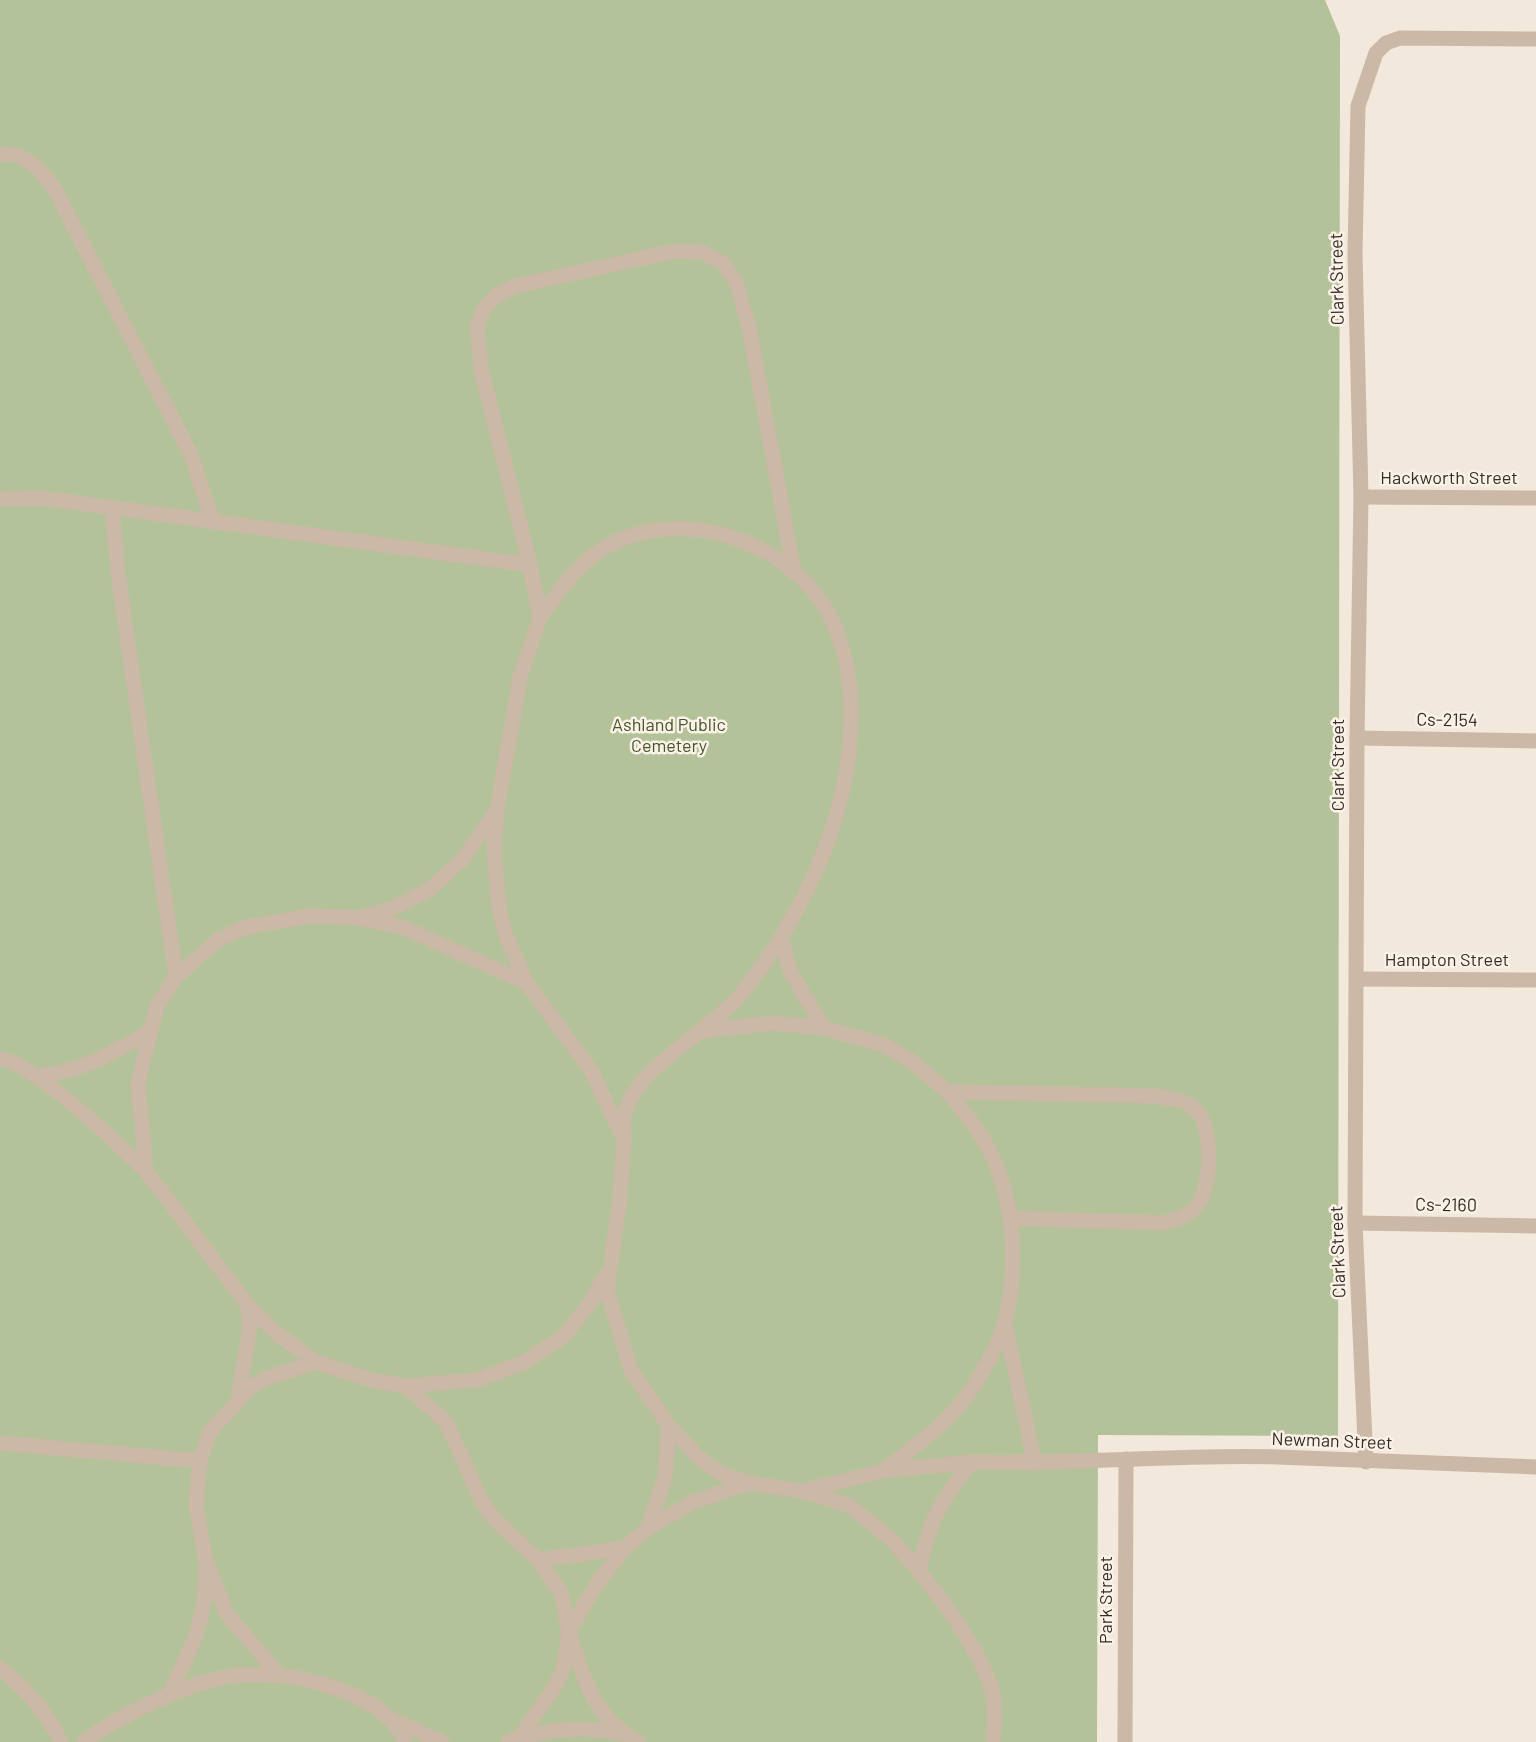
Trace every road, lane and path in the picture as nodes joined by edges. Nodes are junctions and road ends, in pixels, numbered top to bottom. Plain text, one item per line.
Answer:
1 (1536, 39) edge
2 (0, 154) edge
3 (1361, 497) junction
4 (1536, 498) edge
5 (0, 499) edge
6 (112, 507) junction
7 (213, 522) junction
8 (530, 565) junction
9 (794, 572) junction
10 (540, 618) junction
11 (1357, 738) junction
12 (1536, 741) edge
13 (497, 810) junction
14 (360, 918) junction
15 (781, 936) junction
16 (176, 977) junction
17 (1357, 979) junction
18 (1536, 980) edge
19 (526, 983) junction
20 (824, 1028) junction
21 (703, 1031) junction
22 (149, 1032) junction
23 (0, 1059) edge
24 (35, 1076) junction
25 (948, 1092) junction
26 (624, 1140) junction
27 (146, 1171) junction
28 (1011, 1218) junction
29 (1355, 1223) junction
30 (1536, 1226) edge
31 (610, 1267) junction
32 (247, 1304) junction
33 (1005, 1324) junction
34 (316, 1362) junction
35 (406, 1386) junction
36 (238, 1402) junction
37 (669, 1426) junction
38 (0, 1443) edge
39 (1126, 1459) junction
40 (200, 1461) junction
41 (971, 1462) junction
42 (1366, 1462) junction
43 (1035, 1464) junction
44 (1536, 1467) edge
45 (883, 1471) junction
46 (748, 1483) junction
47 (802, 1491) junction
48 (648, 1528) junction
49 (625, 1548) junction
50 (205, 1558) junction
51 (538, 1560) junction
52 (919, 1570) junction
53 (569, 1631) junction
54 (0, 1668) edge
55 (279, 1675) junction
56 (169, 1695) junction
57 (388, 1718) junction
58 (623, 1734) junction
59 (514, 1739) edge
60 (61, 1742) edge
61 (84, 1742) edge
62 (405, 1742) edge
63 (442, 1742) edge
64 (639, 1742) edge
65 (993, 1742) edge
66 (1125, 1742) edge

1 - 3 street, Clark Street
2 - 7 street
3 - 4 street, Hackworth Street
3 - 11 street, Clark Street
5 - 6 street
6 - 7 street
6 - 16 street
7 - 8 street
8 - 9 street
8 - 10 street
9 - 10 street
9 - 15 street
10 - 13 street
11 - 12 street, Cs-2154
11 - 17 street, Clark Street
13 - 14 street
13 - 19 street
14 - 16 street
14 - 19 street
15 - 20 street
15 - 21 street
16 - 22 street
17 - 18 street, Hampton Street
17 - 29 street, Clark Street
19 - 26 street
20 - 21 street
20 - 25 street
21 - 26 street
22 - 24 street
22 - 27 street
23 - 24 street
24 - 27 street
25 - 28 street
25 - 28 street
26 - 31 street
27 - 32 street
28 - 33 street
29 - 30 street, Cs-2160
29 - 42 street, Clark Street
31 - 35 street
31 - 37 street
32 - 34 street
32 - 36 street
33 - 43 street
33 - 45 street
34 - 35 street
34 - 36 street
35 - 51 street
36 - 40 street
37 - 46 street
37 - 48 street
38 - 40 street
39 - 42 street, Newman Street
39 - 43 street, Newman Street
39 - 66 street, Park Street
40 - 50 street
41 - 43 street, Newman Street
41 - 45 street, Newman Street
41 - 52 street
42 - 44 street, Newman Street
45 - 47 street, Newman Street
46 - 47 street
46 - 48 street
47 - 52 street
48 - 49 street
49 - 51 street
49 - 53 street
50 - 55 street
50 - 56 street
51 - 53 street
52 - 65 street
53 - 58 street
53 - 59 street
54 - 60 street
55 - 56 street
55 - 57 street
56 - 61 street
57 - 62 street
57 - 63 street
58 - 59 street
58 - 64 street

